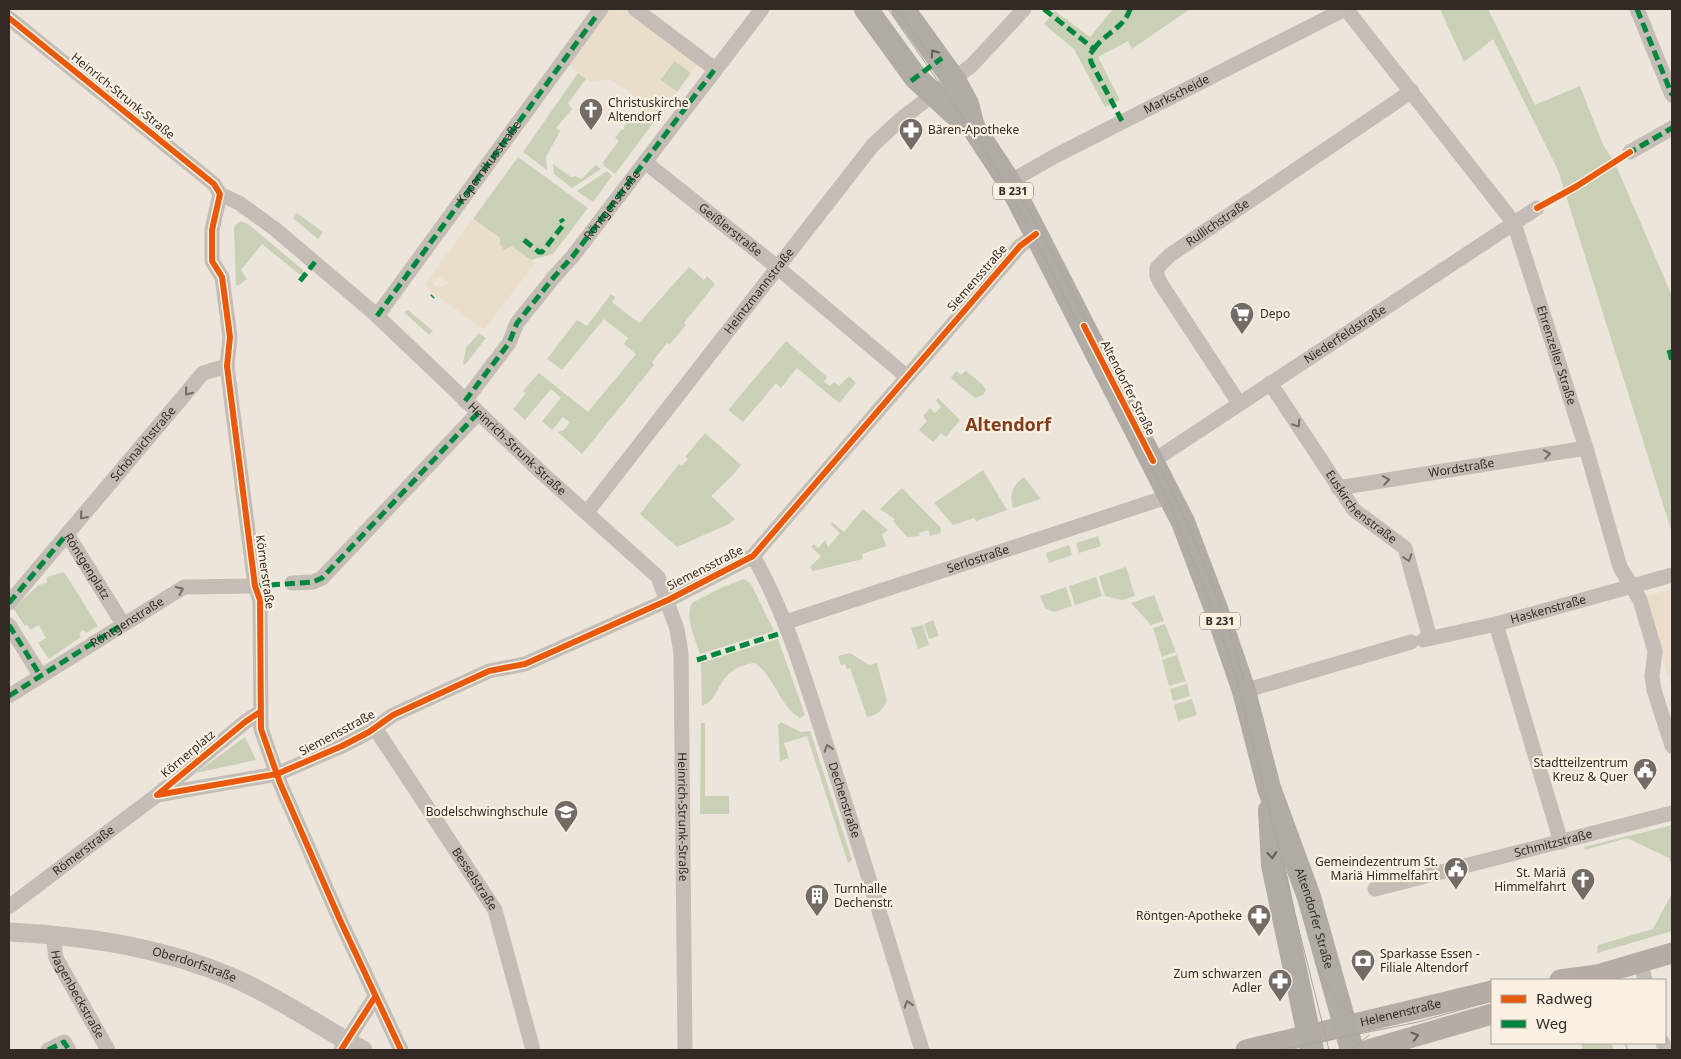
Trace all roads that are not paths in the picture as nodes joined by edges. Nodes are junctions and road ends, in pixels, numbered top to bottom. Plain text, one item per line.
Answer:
1 (635, 9) edge
2 (762, 9) edge
3 (866, 9) edge
4 (903, 9) edge
5 (1024, 9) edge
6 (1346, 9) edge
7 (1637, 9) edge
8 (595, 11) edge
9 (9, 18) edge
10 (714, 69) junction
11 (944, 87) junction
12 (1412, 90) junction
13 (1672, 95) edge
14 (1672, 128) edge
15 (1630, 152) dead end
16 (645, 162) junction
17 (1008, 182) junction
18 (220, 194) junction
19 (1537, 208) dead end
20 (1514, 223) junction
21 (1036, 234) junction
22 (778, 267) junction
23 (377, 316) junction
24 (226, 366) junction
25 (906, 376) junction
26 (1270, 383) junction
27 (465, 401) junction
28 (1239, 403) junction
29 (478, 413) junction
30 (1586, 448) junction
31 (1153, 461) junction
32 (1338, 488) junction
33 (1170, 496) junction
34 (587, 512) junction
35 (67, 534) junction
36 (753, 556) junction
37 (1672, 575) edge
38 (292, 583) dead end
39 (255, 586) junction
40 (1630, 586) junction
41 (668, 600) junction
42 (9, 603) edge
43 (786, 622) junction
44 (123, 624) junction
45 (1496, 624) junction
46 (9, 626) edge
47 (1421, 640) junction
48 (40, 674) junction
49 (1244, 691) junction
50 (9, 696) edge
51 (260, 712) junction
52 (375, 728) junction
53 (1672, 746) edge
54 (277, 774) junction
55 (1269, 788) junction
56 (157, 795) junction
57 (1672, 813) edge
58 (1562, 842) junction
59 (1374, 889) dead end
60 (10, 906) edge
61 (9, 932) edge
62 (52, 936) junction
63 (1672, 953) edge
64 (1642, 971) edge
65 (1593, 978) edge
66 (1576, 979) edge
67 (1491, 991) edge
68 (375, 996) junction
69 (1491, 1014) edge
70 (1345, 1026) junction
71 (1310, 1043) edge
72 (343, 1045) edge
73 (48, 1050) edge
74 (69, 1050) edge
75 (108, 1050) edge
76 (363, 1050) edge
77 (401, 1050) edge
78 (533, 1050) edge
79 (685, 1050) edge
80 (922, 1050) edge
81 (1246, 1050) edge
82 (1352, 1050) edge
83 (1368, 1050) edge

1 - 10 street
2 - 10 street, Röntgenstraße
3 - 11 main road, Altendorfer Straße / B 231
11 -> 4 main road, Altendorfer Straße / B 231
5 - 11 street, Heintzmannstraße
6 - 12 street, Ehrenzeller Straße
6 - 17 street, Markscheide
7 - 13 street
8 - 23 street, Kopernikusstraße
9 - 18 street, Heinrich-Strunk-Straße
10 - 16 street, Röntgenstraße
11 - 17 main road, Altendorfer Straße / B 231
11 - 22 street, Heintzmannstraße
12 - 20 street, Ehrenzeller Straße
12 - 28 street, Rullichstraße
14 - 15 street
16 - 22 street, Geißlerstraße
16 - 27 street, Röntgenstraße
17 - 21 main road, Altendorfer Straße / B 231
18 - 23 street, Heinrich-Strunk-Straße
18 - 24 street, Körnerstraße
19 - 20 street, Niederfeldstraße
20 - 26 street, Niederfeldstraße
20 - 30 street, Ehrenzeller Straße
21 - 25 street, Siemensstraße
21 - 31 main road, Altendorfer Straße / B 231
22 - 25 street, Geißlerstraße
22 - 34 street, Heintzmannstraße
23 - 27 street, Heinrich-Strunk-Straße
24 -> 35 street, Schönaichstraße
24 - 39 street, Körnerstraße
25 - 36 street, Siemensstraße
26 - 28 street, Niederfeldstraße
26 -> 32 street, Euskirchenstraße
27 - 29 street, Heinrich-Strunk-Straße
28 - 31 street, Niederfeldstraße
29 - 34 street, Heinrich-Strunk-Straße
29 - 38 street
32 -> 30 street, Wordstraße
30 - 40 street, Ehrenzeller Straße
31 - 33 main road, Altendorfer Straße / B 231
32 -> 47 street, Euskirchenstraße
33 - 43 street, Serlostraße
33 - 49 main road, Altendorfer Straße / B 231
34 - 41 street, Heinrich-Strunk-Straße
35 - 42 street, Röntgenplatz
35 - 44 street, Röntgenplatz
36 - 41 street, Siemensstraße
36 - 43 street, Dechenstraße
37 - 40 street, Haskenstraße
44 -> 39 street, Röntgenstraße
39 - 51 street, Körnerstraße
40 - 45 street, Haskenstraße
40 - 53 street, Ehrenzeller Straße
41 - 52 street, Siemensstraße
41 - 79 street, Heinrich-Strunk-Straße
80 -> 43 street, Dechenstraße
44 - 48 street, Röntgenstraße
45 - 47 street, Haskenstraße
45 - 58 street
46 - 48 street
47 - 49 street, Haskenstraße
48 - 50 street, Röntgenstraße
49 - 55 main road, Altendorfer Straße / B 231
51 - 54 street, Körnerstraße
51 - 56 street, Körnerplatz
52 - 54 street, Siemensstraße
52 - 78 street, Besselstraße
54 - 56 street, Körnerplatz
54 - 68 street, Körnerstraße
55 - 70 main road, Altendorfer Straße / B 231
55 -> 71 main road, Altendorfer Straße / B 231
56 - 60 street, Römerstraße
57 - 58 street, Schmitzstraße
58 - 59 street, Schmitzstraße
61 - 62 street, Oberdorfstraße
62 - 72 street, Oberdorfstraße
62 - 75 street, Hagenbeckstraße
63 - 64 main road
64 - 65 main road
65 - 66 main road
67 - 70 main road, Helenenstraße
68 - 72 street
68 - 77 street, Körnerstraße
83 -> 69 main road, Helenenstraße
70 - 71 main road, Helenenstraße
70 - 82 main road, Altendorfer Straße / B 231
71 - 81 main road
72 - 76 street, Oberdorfstraße
73 - 74 street

